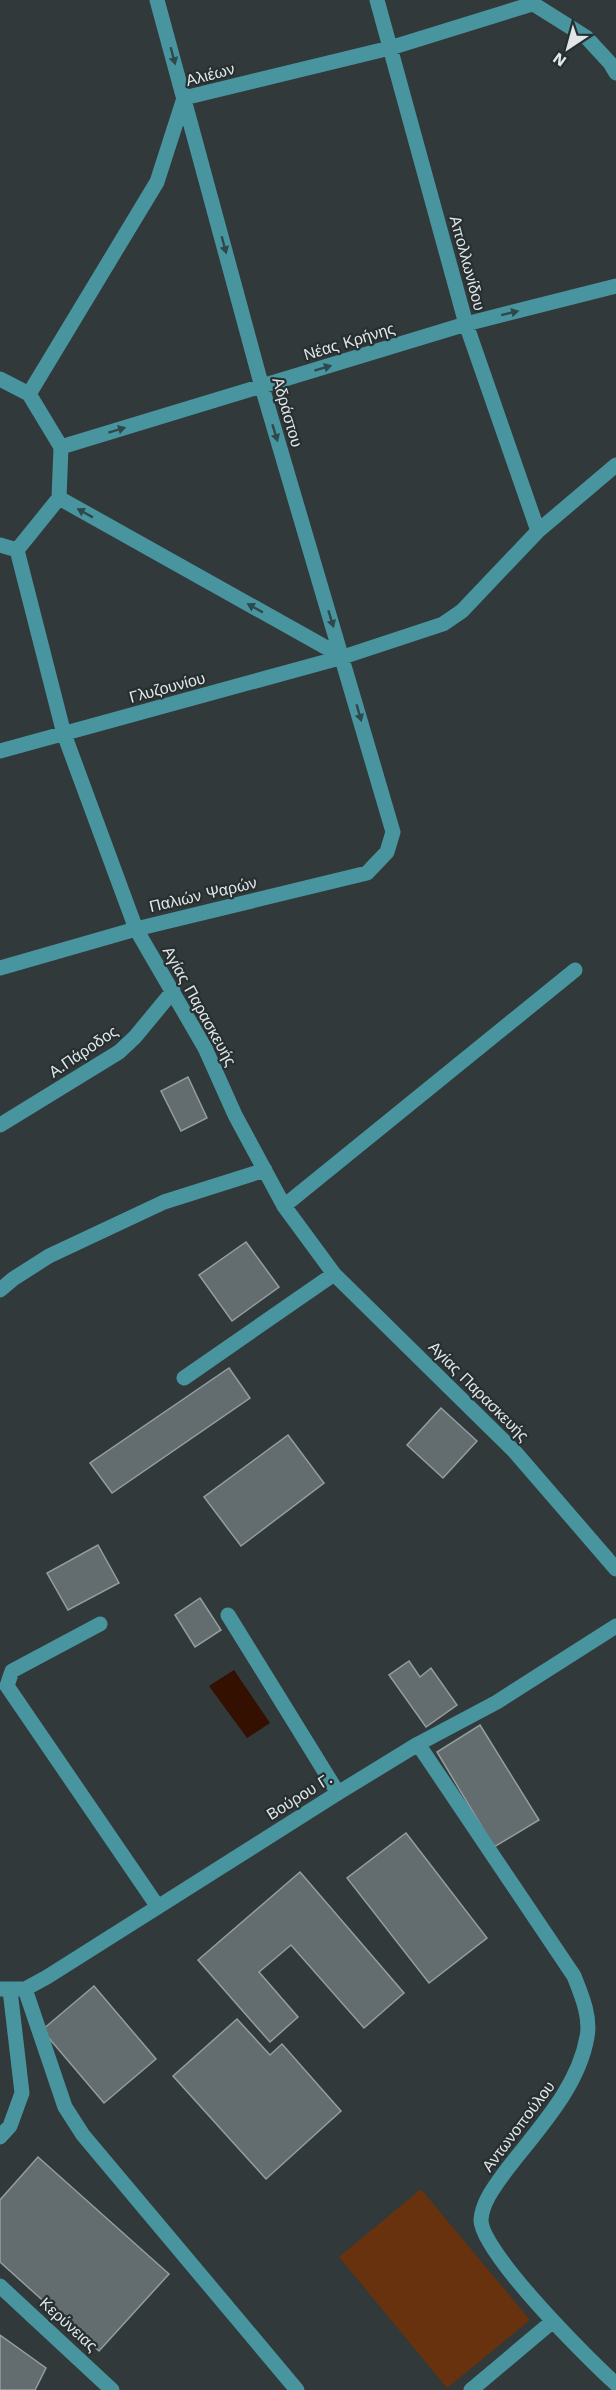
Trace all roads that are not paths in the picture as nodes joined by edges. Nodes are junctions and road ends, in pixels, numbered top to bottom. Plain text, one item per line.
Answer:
1 (158, 0) edge
2 (377, 0) edge
3 (530, 2) edge
4 (390, 48) junction
5 (616, 74) edge
6 (184, 98) junction
7 (616, 286) edge
8 (466, 324) junction
9 (0, 379) edge
10 (262, 387) junction
11 (29, 393) junction
12 (60, 447) junction
13 (616, 465) edge
14 (59, 498) junction
15 (538, 531) junction
16 (0, 545) edge
17 (17, 550) junction
18 (343, 657) junction
19 (64, 734) junction
20 (0, 751) edge
21 (393, 832) joint
22 (136, 929) junction
23 (0, 968) edge
24 (575, 970) dead end
25 (173, 991) junction
26 (0, 1125) edge
27 (265, 1170) junction
28 (284, 1206) junction
29 (334, 1274) junction
30 (0, 1290) edge
31 (184, 1378) dead end
32 (616, 1569) edge
33 (228, 1614) dead end
34 (100, 1624) dead end
35 (616, 1626) edge
36 (418, 1744) junction
37 (338, 1792) junction
38 (158, 1907) junction
39 (12, 1989) edge
40 (0, 2138) edge
41 (0, 2286) edge
42 (553, 2321) junction
43 (616, 2384) edge
44 (112, 2390) edge
45 (297, 2390) edge
46 (471, 2390) edge

1 -> 6 street, Αδράστου
2 - 4 street, Απολλωνίδου
3 - 4 street, Αλιέων
3 - 5 street
4 - 6 street, Αλιέων
4 - 8 street, Απολλωνίδου
6 -> 10 street, Αδράστου
6 - 11 street, Αλιέων
8 -> 7 street, Νέας Κρήνης
10 -> 8 street, Νέας Κρήνης
8 - 15 street, Απολλωνίδου
9 - 11 street
12 -> 10 street, Νέας Κρήνης
10 -> 18 street, Αδράστου
11 - 12 street
12 - 14 street
13 - 15 street, Γλυζουνίου
14 - 17 street
18 -> 14 street
15 - 18 street, Γλυζουνίου
16 - 17 street
17 - 19 street, Αγίας Παρασκευής
18 - 19 street, Γλυζουνίου
18 -> 21 street, Αδράστου
19 - 20 street, Γλυζουνίου
19 - 22 street, Αγίας Παρασκευής
21 - 22 street, Παλιών Ψαρών
22 - 23 street, Παλιών Ψαρών
22 - 25 street, Αγίας Παρασκευής
24 - 28 street
25 - 26 street, Α.Πάροδος
25 - 27 street, Αγίας Παρασκευής
27 - 28 street, Αγίας Παρασκευής
27 - 30 street
28 - 29 street, Αγίας Παρασκευής
29 - 31 street
29 - 32 street, Αγίας Παρασκευής
33 - 37 street
34 - 38 street
35 - 36 street, Βούρου Γ.
36 - 37 street, Βούρου Γ.
36 - 42 street, Αντωνοπούλου
37 - 38 street, Βούρου Γ.
38 - 39 street, Βούρου Γ.
39 - 40 street
39 - 45 street
41 - 44 street, Κερύνειας
42 - 43 street, Αντωνοπούλου
42 - 46 street

